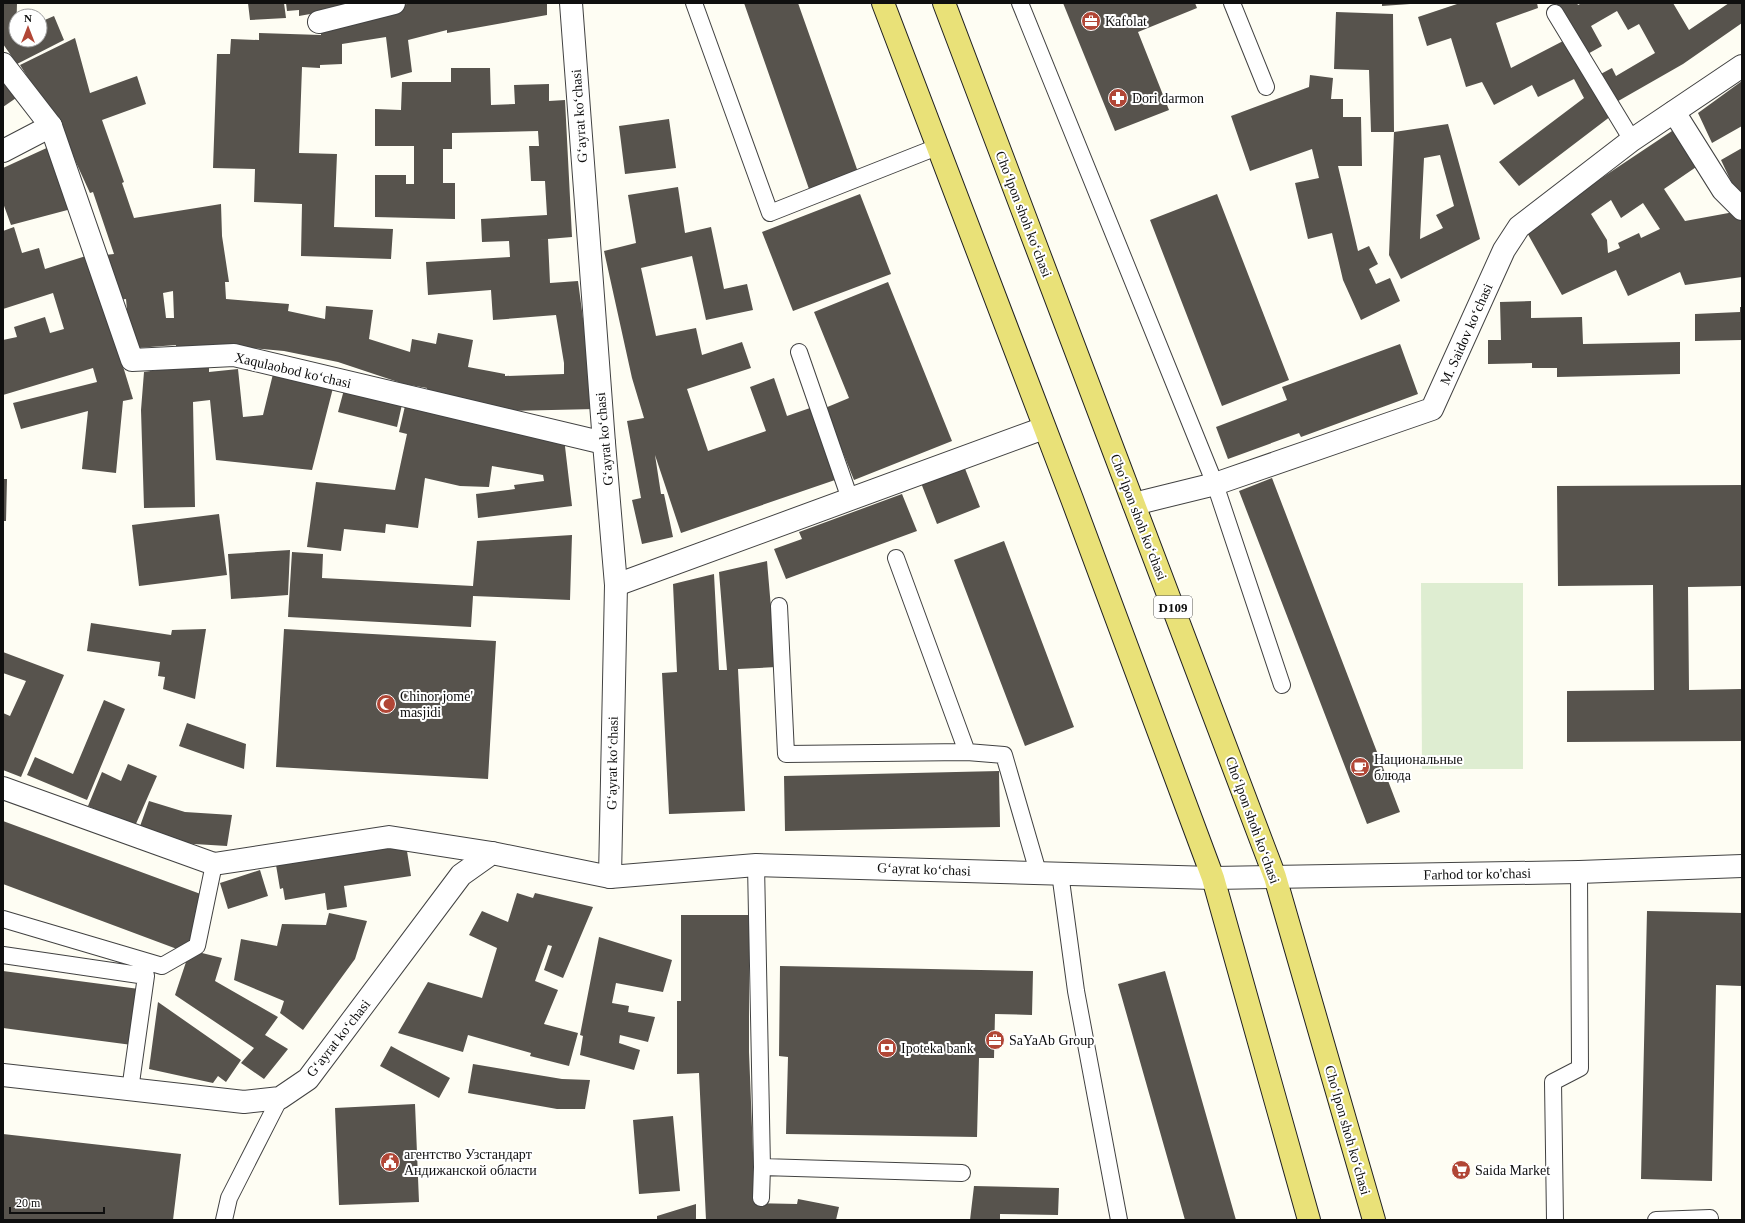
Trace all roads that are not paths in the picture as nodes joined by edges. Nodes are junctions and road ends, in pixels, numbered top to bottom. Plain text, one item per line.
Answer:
1 (394, 3) edge
2 (571, 3) edge
3 (694, 3) edge
4 (883, 3) edge
5 (944, 3) edge
6 (1020, 3) edge
7 (1232, 3) edge
8 (1555, 13) dead end
9 (319, 22) dead end
10 (3, 64) edge
11 (1742, 66) edge
12 (1266, 88) dead end
13 (1674, 112) junction
14 (51, 126) junction
15 (1632, 140) junction
16 (938, 147) junction
17 (3, 150) edge
18 (1742, 209) edge
19 (799, 352) dead end
20 (1044, 428) junction
21 (604, 443) junction
22 (1215, 484) junction
23 (850, 499) junction
24 (1134, 504) junction
25 (896, 558) dead end
26 (616, 585) junction
27 (779, 606) dead end
28 (1282, 685) dead end
29 (967, 752) junction
30 (3, 788) edge
31 (492, 853) junction
32 (214, 864) junction
33 (756, 865) junction
34 (1742, 866) edge
35 (1038, 872) junction
36 (1579, 872) junction
37 (1060, 874) junction
38 (610, 877) junction
39 (1275, 877) junction
40 (1214, 878) junction
41 (3, 919) edge
42 (3, 955) edge
43 (144, 968) junction
44 (3, 1075) edge
45 (130, 1090) junction
46 (280, 1098) junction
47 (762, 1166) junction
48 (962, 1173) dead end
49 (761, 1198) dead end
50 (1710, 1218) dead end
51 (224, 1220) edge
52 (1119, 1220) edge
53 (1309, 1220) edge
54 (1374, 1220) edge
55 (1555, 1220) edge
56 (1656, 1220) edge

1 - 9 street
2 - 21 street, Gʻayrat koʻchasi
3 - 16 lane
4 - 16 main road
5 - 24 main road, Choʻlpon shoh koʻchasi / D109
6 - 22 lane
7 - 12 lane
8 - 15 lane
10 - 14 street, Xaqulaobod koʻchasi
11 - 13 street, M. Saidov koʻchasi
13 - 15 street, M. Saidov koʻchasi
13 - 18 street
14 - 17 street
14 - 21 street, Xaqulaobod koʻchasi
15 - 22 street, M. Saidov koʻchasi
16 - 20 main road
19 - 23 lane
20 - 23 street
20 - 40 main road
21 - 26 street, Gʻayrat koʻchasi
22 - 24 street, M. Saidov koʻchasi
22 - 28 lane
23 - 26 street
24 - 39 main road, Choʻlpon shoh koʻchasi / D109
25 - 29 lane
26 - 38 street, Gʻayrat koʻchasi
27 - 29 lane
29 - 35 lane
30 - 32 street
31 - 32 street
31 - 38 street, Gʻayrat koʻchasi
31 - 46 street, Gʻayrat koʻchasi
32 - 43 lane
33 - 35 street, Gʻayrat koʻchasi
33 - 38 street, Gʻayrat koʻchasi
33 - 47 lane
34 - 36 street, Farhod tor ko'chasi
35 - 37 street, Gʻayrat koʻchasi
36 - 39 street, Farhod tor ko'chasi
36 - 55 lane
37 - 40 street, Gʻayrat koʻchasi
37 - 52 lane
39 - 40 street, Farhod tor ko'chasi
39 - 54 main road, Choʻlpon shoh koʻchasi / D109
40 - 53 main road
41 - 43 lane
42 - 43 lane
43 - 45 lane
44 - 45 street, Gʻayrat koʻchasi
45 - 46 street, Gʻayrat koʻchasi
46 - 51 lane
47 - 48 lane
47 - 49 lane
50 - 56 lane

